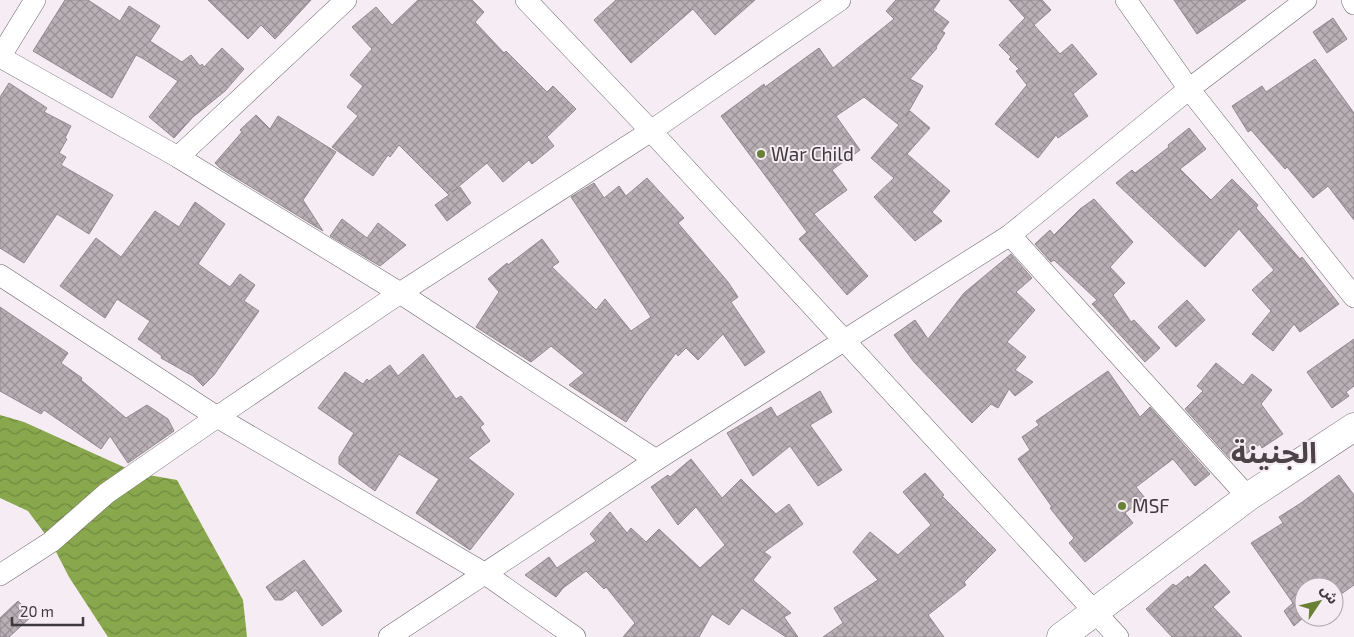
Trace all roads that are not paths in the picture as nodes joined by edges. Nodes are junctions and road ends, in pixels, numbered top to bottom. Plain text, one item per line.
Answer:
1 (35, 0) edge
2 (346, 0) edge
3 (526, 0) edge
4 (840, 0) edge
5 (1126, 0) edge
6 (1306, 0) edge
7 (1352, 0) edge
8 (1354, 4) edge
9 (0, 57) edge
10 (1189, 89) junction
11 (651, 131) junction
12 (178, 157) junction
13 (1010, 235) junction
14 (0, 275) edge
15 (400, 293) junction
16 (1354, 298) edge
17 (843, 340) junction
18 (217, 417) junction
19 (1354, 427) edge
20 (656, 460) junction
21 (1248, 497) junction
22 (484, 573) junction
23 (0, 575) edge
24 (1095, 613) junction
25 (389, 637) edge
26 (575, 637) edge
27 (1061, 637) edge
28 (1118, 637) edge

1 - 9 street
2 - 12 street
3 - 11 street
4 - 11 street
5 - 10 street
6 - 10 street
7 - 8 street
9 - 12 street
10 - 13 street
10 - 16 street
11 - 15 street
11 - 17 street
12 - 15 street
13 - 17 street
13 - 21 street
14 - 18 street
15 - 18 street
15 - 20 street
17 - 20 street
17 - 24 street
18 - 22 street
18 - 23 street
19 - 21 street
20 - 22 street
21 - 24 street
22 - 25 street
22 - 26 street
24 - 27 street
24 - 28 street

